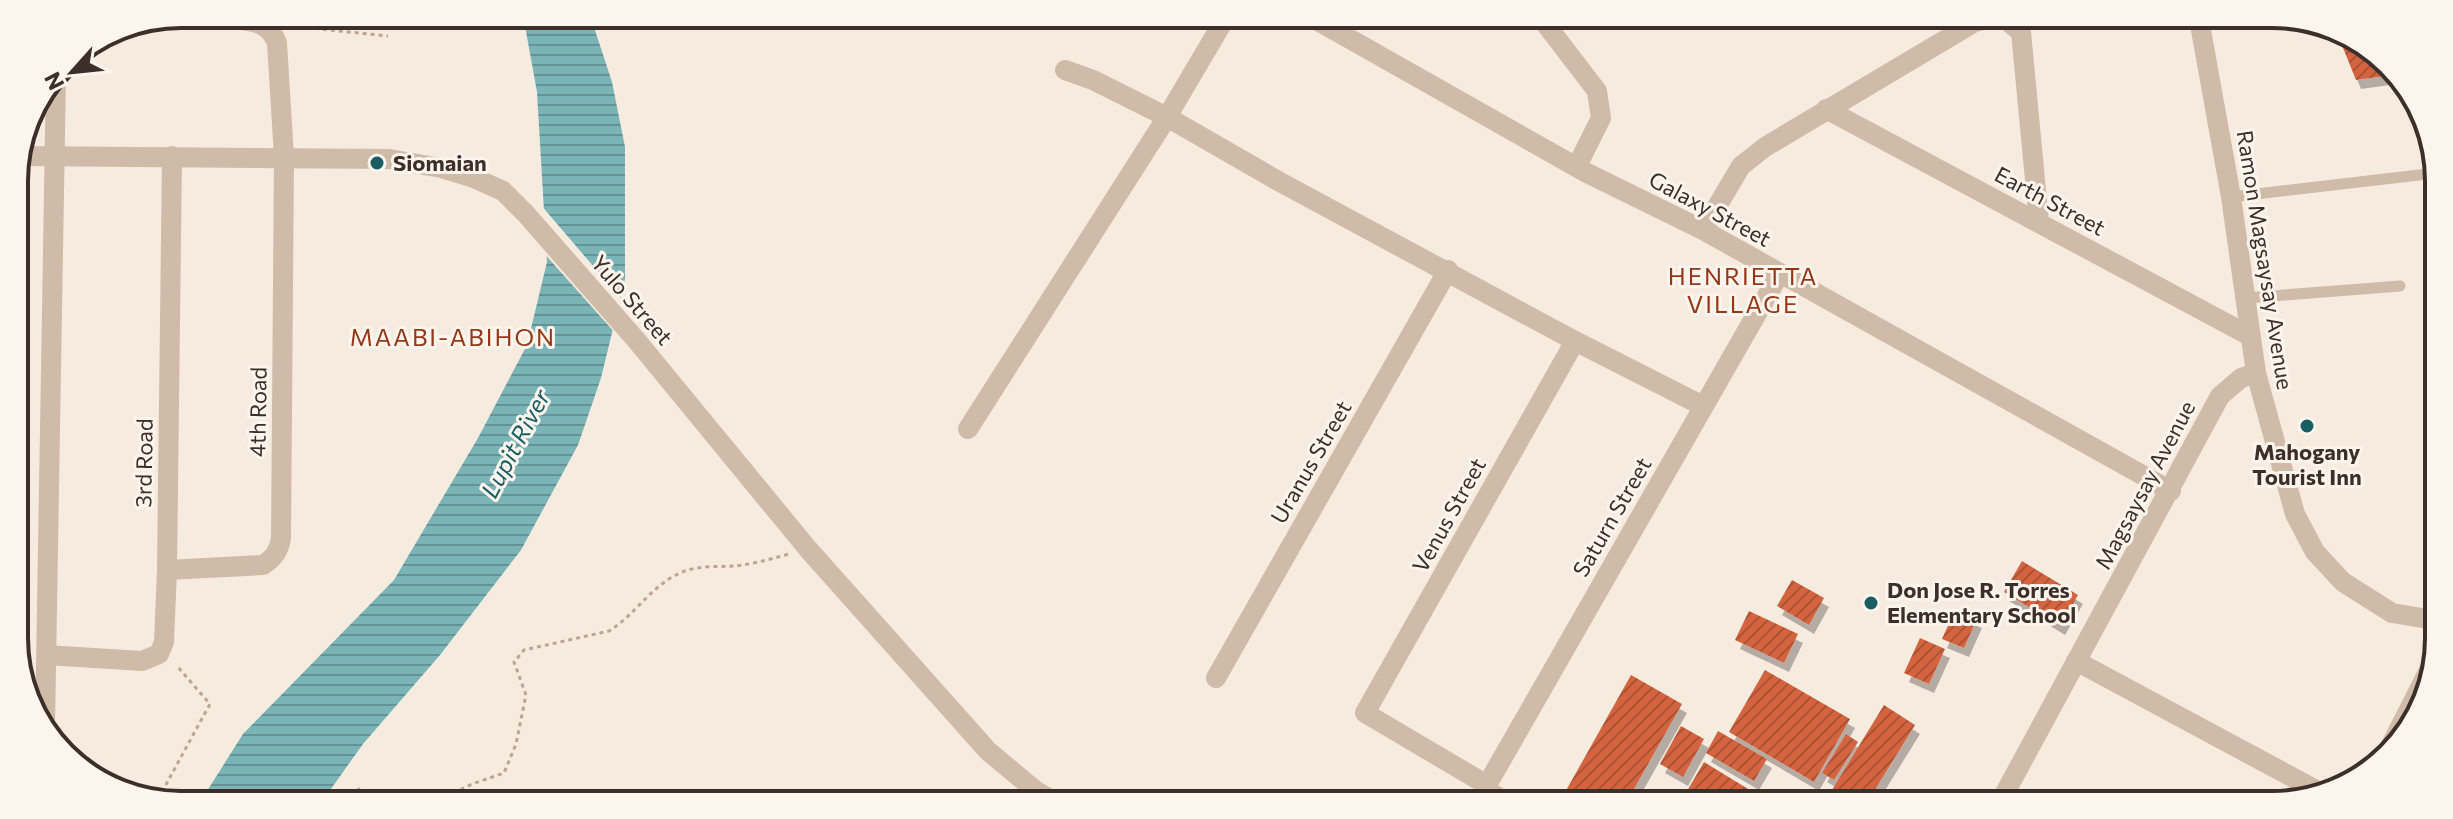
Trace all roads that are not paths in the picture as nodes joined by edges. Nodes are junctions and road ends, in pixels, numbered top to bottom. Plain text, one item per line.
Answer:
1 (268, 28) edge
2 (1220, 28) edge
3 (1331, 28) edge
4 (1549, 28) edge
5 (1965, 28) edge
6 (2016, 28) edge
7 (2201, 28) edge
8 (1065, 70) dead end
9 (55, 94) edge
10 (1826, 109) junction
11 (1167, 117) junction
12 (54, 155) junction
13 (30, 156) edge
14 (172, 156) junction
15 (284, 157) junction
16 (1577, 166) junction
17 (2425, 174) edge
18 (2231, 197) junction
19 (2039, 222) junction
20 (1703, 230) junction
21 (1448, 270) junction
22 (1780, 273) junction
23 (2400, 286) dead end
24 (2246, 298) junction
25 (2250, 336) junction
26 (1575, 341) junction
27 (2256, 373) junction
28 (1703, 406) junction
29 (968, 429) dead end
30 (2171, 491) junction
31 (167, 570) junction
32 (2425, 618) edge
33 (46, 655) junction
34 (2076, 661) junction
35 (1216, 678) dead end
36 (45, 708) edge
37 (1487, 785) junction
38 (2310, 786) edge
39 (1036, 791) edge
40 (1497, 791) edge
41 (2008, 791) edge

1 - 15 street, 4th Road
2 - 11 street
3 - 16 street, Galaxy Street
4 - 16 street
5 - 10 street
6 - 19 street
7 - 18 street, Ramon Magsaysay Avenue
8 - 11 street
9 - 12 street
10 - 19 street, Earth Street
10 - 20 street
11 - 21 street
11 - 29 street
12 - 13 street, Yulo Street
12 - 14 street, Yulo Street
12 - 33 street
14 - 15 street, Yulo Street
14 - 31 street, 3rd Road
15 - 31 street, 4th Road
15 - 39 street, Yulo Street
16 - 20 street, Galaxy Street
17 - 18 lane
18 - 24 street, Ramon Magsaysay Avenue
19 - 25 street, Earth Street
20 - 22 street, Galaxy Street
21 - 26 street
21 - 35 street, Uranus Street
22 - 28 street, Saturn Street
22 - 30 street, Galaxy Street
23 - 24 lane
24 - 25 street, Ramon Magsaysay Avenue
25 - 27 street, Ramon Magsaysay Avenue
26 - 28 street
26 - 37 street, Venus Street
27 - 30 street, Magsaysay Avenue
27 - 32 street, Ramon Magsaysay Avenue
28 - 37 street, Saturn Street
30 - 34 street, Magsaysay Avenue
31 - 33 street, 3rd Road
33 - 36 street
34 - 38 street
34 - 41 street, Magsaysay Avenue
37 - 40 lane

